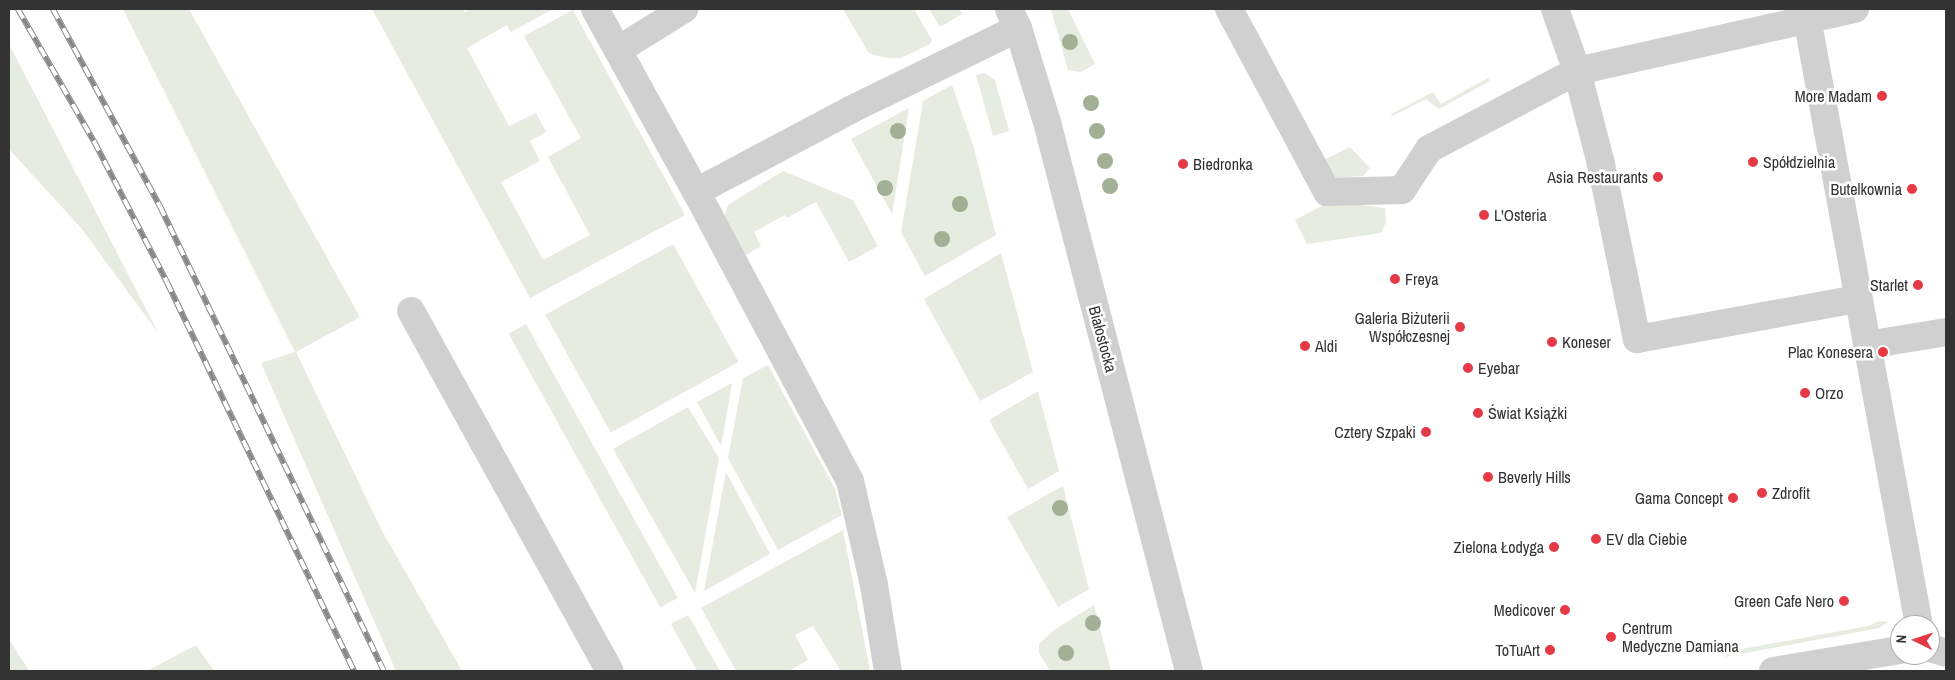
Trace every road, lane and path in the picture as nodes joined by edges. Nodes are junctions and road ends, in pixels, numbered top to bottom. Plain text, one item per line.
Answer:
1 (596, 9) edge
2 (684, 9) edge
3 (1229, 9) edge
4 (1556, 9) edge
5 (1855, 9) edge
6 (1807, 18) junction
7 (1014, 19) edge
8 (618, 50) junction
9 (1577, 71) junction
10 (696, 192) junction
11 (1858, 299) junction
12 (411, 311) dead end
13 (1946, 332) edge
14 (1867, 345) junction
15 (1917, 615) edge
16 (1890, 652) edge
17 (610, 671) edge
18 (888, 671) edge
19 (1189, 671) edge
20 (1773, 671) edge

1 - 8 street
2 - 8 street
3 - 9 street
4 - 9 street
5 - 6 street
6 - 9 street
6 - 11 street
7 - 10 street
7 - 19 street, Białostocka
8 - 10 street
9 - 11 street
10 - 18 street
11 - 14 street
12 - 17 street
13 - 14 street
14 - 15 street
16 - 20 street

